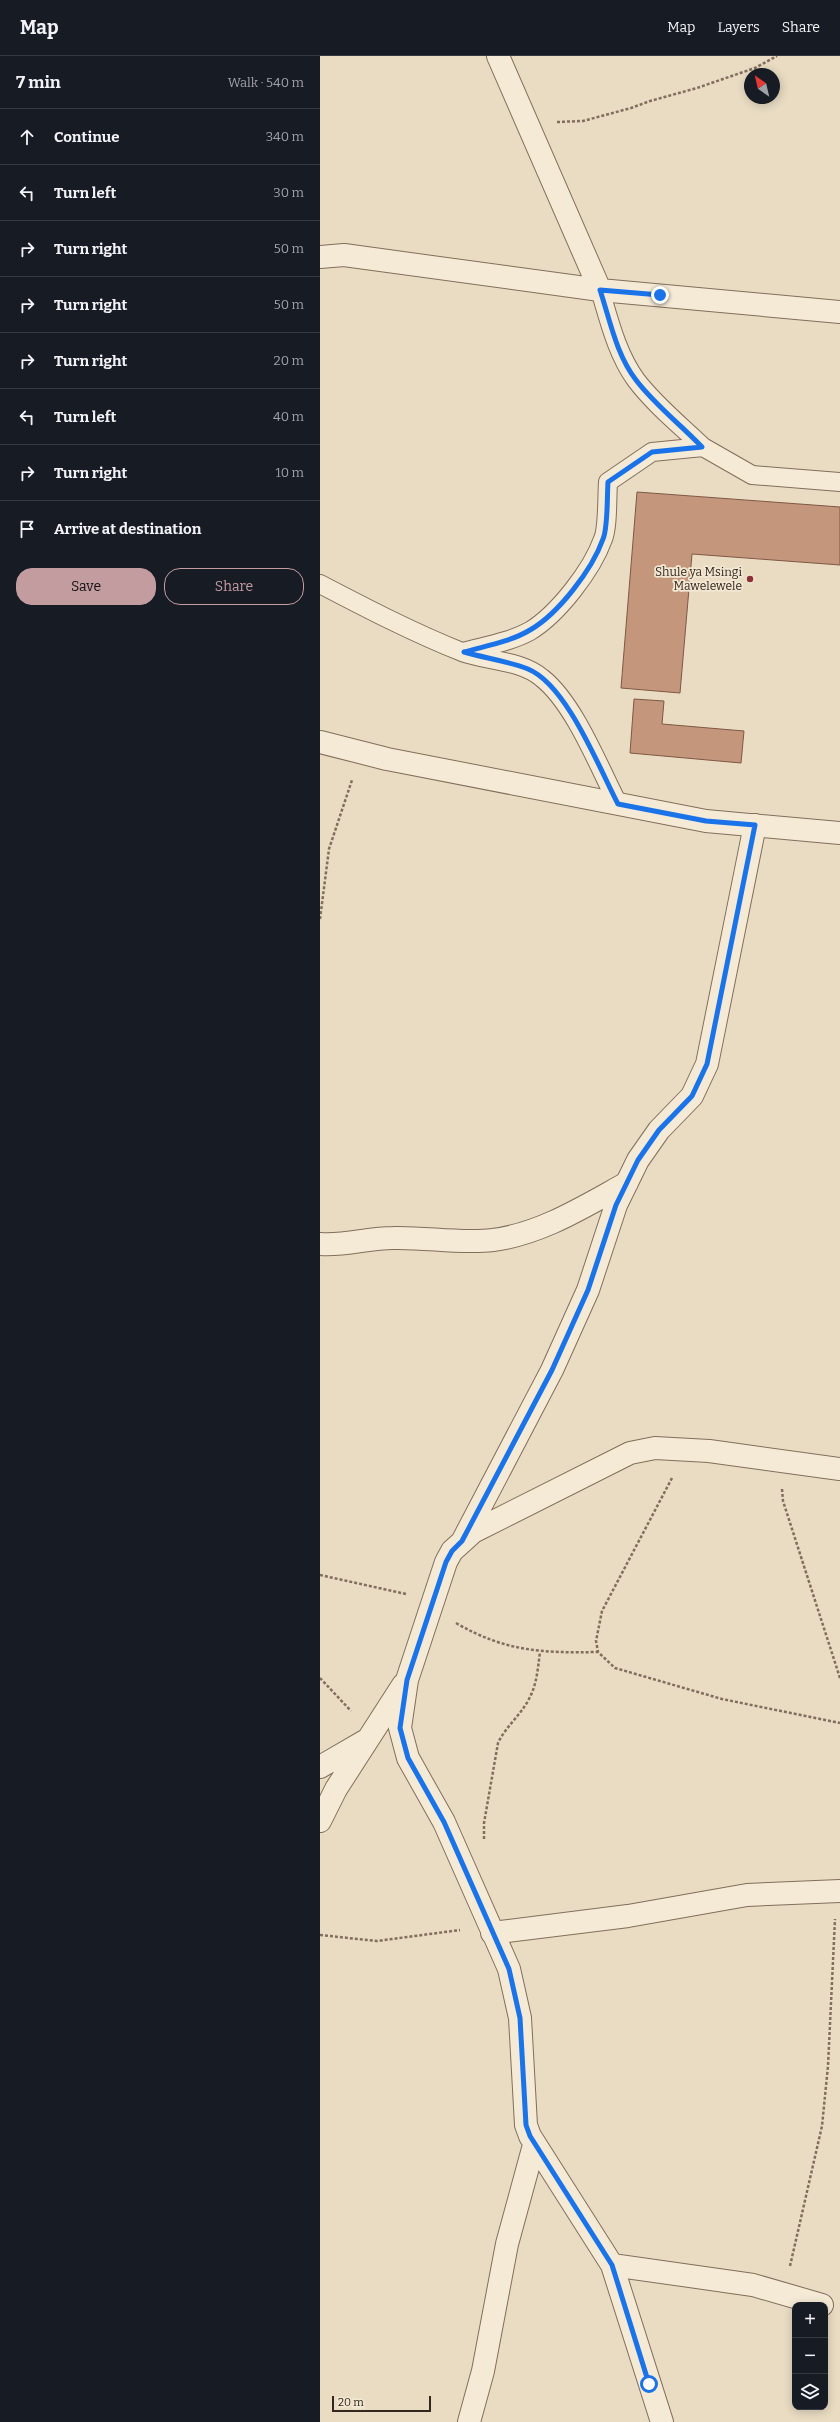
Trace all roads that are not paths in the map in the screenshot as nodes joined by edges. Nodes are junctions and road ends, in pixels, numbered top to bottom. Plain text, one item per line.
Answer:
1 (498, 56) edge
2 (320, 257) edge
3 (600, 290) junction
4 (840, 312) edge
5 (702, 447) junction
6 (840, 482) edge
7 (320, 584) edge
8 (464, 652) junction
9 (320, 742) edge
10 (618, 804) junction
11 (755, 825) junction
12 (840, 833) edge
13 (627, 1183) junction
14 (320, 1244) edge
15 (840, 1469) edge
16 (462, 1541) junction
17 (407, 1679) junction
18 (370, 1736) junction
19 (320, 1767) edge
20 (320, 1821) edge
21 (838, 1891) edge
22 (491, 1930) junction
23 (534, 2145) junction
24 (612, 2265) junction
25 (813, 2302) edge
26 (828, 2306) edge
27 (840, 2310) edge
28 (469, 2422) edge
29 (662, 2422) edge

1 - 3 street
2 - 3 street
3 - 4 street
3 - 5 lane
5 - 6 lane
5 - 8 lane
7 - 8 lane
8 - 10 lane
9 - 10 street
10 - 11 street
11 - 12 street
11 - 13 street
13 - 14 street
13 - 16 street
15 - 16 street
16 - 17 street
17 - 18 street
17 - 22 street
18 - 19 street
18 - 20 street
21 - 22 street
22 - 23 street
23 - 24 street
23 - 28 street
24 - 25 street
24 - 29 street
26 - 27 street

